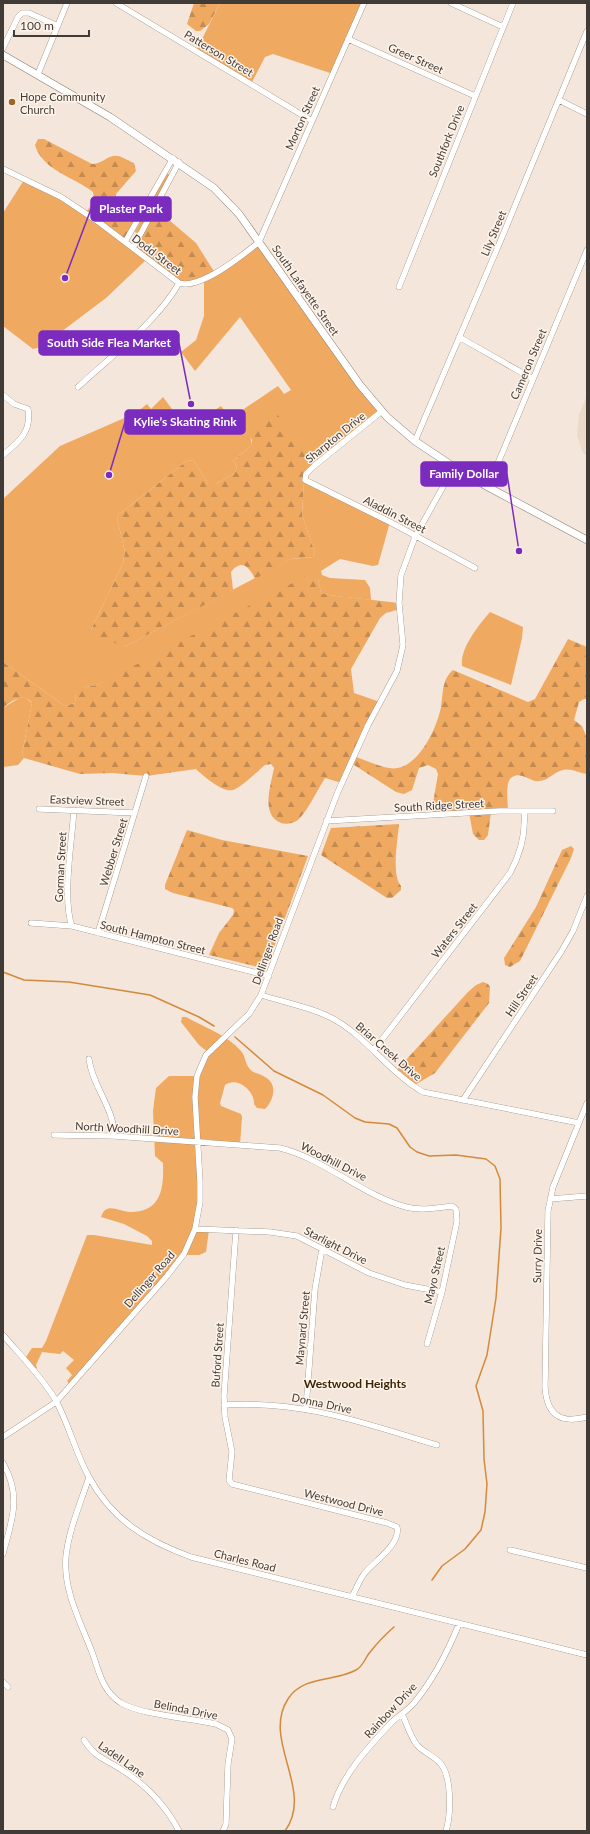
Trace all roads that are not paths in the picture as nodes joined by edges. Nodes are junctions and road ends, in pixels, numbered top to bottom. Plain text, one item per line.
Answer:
1 (67, 3) edge
2 (116, 3) edge
3 (364, 3) edge
4 (451, 3) edge
5 (513, 3) edge
6 (58, 26) junction
7 (503, 26) junction
8 (587, 31) edge
9 (348, 39) junction
10 (3, 48) edge
11 (3, 55) edge
12 (38, 74) junction
13 (475, 96) junction
14 (559, 100) junction
15 (587, 114) edge
16 (312, 121) junction
17 (173, 158) junction
18 (179, 162) junction
19 (3, 169) edge
20 (125, 242) junction
21 (259, 242) junction
22 (133, 248) junction
23 (587, 250) edge
24 (180, 283) junction
25 (399, 287) dead end
26 (459, 337) junction
27 (533, 379) junction
28 (78, 387) dead end
29 (3, 394) edge
30 (382, 411) junction
31 (415, 441) junction
32 (3, 455) edge
33 (454, 467) junction
34 (305, 480) joint
35 (488, 487) junction
36 (416, 536) junction
37 (587, 540) edge
38 (475, 568) dead end
39 (146, 776) dead end
40 (39, 809) dead end
41 (74, 810) junction
42 (524, 811) junction
43 (553, 811) dead end
44 (135, 813) junction
45 (326, 821) junction
46 (587, 896) edge
47 (32, 923) dead end
48 (72, 926) junction
49 (98, 933) junction
50 (269, 976) junction
51 (261, 996) junction
52 (374, 1050) junction
53 (89, 1059) dead end
54 (463, 1100) junction
55 (587, 1103) edge
56 (579, 1123) junction
57 (54, 1135) dead end
58 (114, 1136) junction
59 (198, 1142) junction
60 (587, 1196) edge
61 (550, 1199) junction
62 (456, 1209) joint
63 (195, 1229) junction
64 (236, 1230) junction
65 (322, 1249) junction
66 (442, 1292) junction
67 (3, 1335) edge
68 (427, 1344) dead end
69 (56, 1402) junction
70 (224, 1405) junction
71 (306, 1408) junction
72 (587, 1417) edge
73 (3, 1437) edge
74 (437, 1445) dead end
75 (3, 1463) edge
76 (89, 1477) junction
77 (229, 1480) joint
78 (510, 1550) dead end
79 (3, 1554) edge
80 (587, 1568) edge
81 (352, 1597) junction
82 (459, 1624) junction
83 (587, 1655) edge
84 (3, 1682) edge
85 (8, 1687) dead end
86 (402, 1714) junction
87 (84, 1740) dead end
88 (333, 1807) dead end
89 (179, 1831) edge
90 (224, 1831) edge
91 (446, 1831) edge

1 - 6 street
2 - 16 street, Patterson Street
3 - 9 street, Morton Street
4 - 7 street
5 - 7 street, Southfork Drive
6 - 10 street
6 - 12 street
7 - 13 street, Southfork Drive
8 - 14 street, Lily Street
9 - 13 street, Greer Street
9 - 16 street, Morton Street
11 - 12 main road, South Lafayette Street
12 - 17 main road, South Lafayette Street
13 - 25 street, Southfork Drive
14 - 15 street
14 - 26 street, Lily Street
16 - 21 street, Morton Street
17 - 18 main road, South Lafayette Street
17 - 20 street
18 - 21 main road, South Lafayette Street
18 - 22 street
19 - 20 street, Dodd Street
20 - 22 street, Dodd Street
21 - 24 street, Dodd Street
21 - 30 main road, South Lafayette Street
22 - 24 street, Dodd Street
23 - 27 street, Cameron Street
24 - 28 street
26 - 27 street
26 - 31 street, Lily Street
27 - 35 street, Cameron Street
29 - 32 street
30 - 31 main road, South Lafayette Street
30 - 34 street, Sharpton Drive
31 - 33 main road, South Lafayette Street
33 - 35 main road, South Lafayette Street
33 - 36 street, Dellinger Road
34 - 36 street, Aladdin Street
35 - 37 main road, South Lafayette Street
36 - 38 street, Aladdin Street
36 - 45 street, Dellinger Road
39 - 44 street, Webber Street
40 - 41 street, Eastview Street
41 - 44 street, Eastview Street
41 - 48 street, Gorman Street
42 - 43 street, South Ridge Street
42 - 45 street, South Ridge Street
42 - 52 street, Waters Street
44 - 49 street, Webber Street
45 - 50 street, Dellinger Road
46 - 54 street, Hill Street
47 - 48 street, South Hampton Street
48 - 49 street, South Hampton Street
49 - 50 street, South Hampton Street
50 - 51 street, Dellinger Road
51 - 52 street, Briar Creek Drive
51 - 59 street, Dellinger Road
52 - 54 street, Briar Creek Drive
53 - 58 street
54 - 56 street, Briar Creek Drive
55 - 56 street, Surry Drive
56 - 61 street, Surry Drive
57 - 58 street, North Woodhill Drive
58 - 59 street, North Woodhill Drive
59 - 62 street, Woodhill Drive
59 - 63 street, Dellinger Road
60 - 61 street
61 - 72 street, Surry Drive
62 - 66 street, Mayo Street
63 - 64 street, Starlight Drive
63 - 69 street, Dellinger Road
64 - 65 street, Starlight Drive
64 - 70 street, Buford Street
65 - 66 street, Starlight Drive
65 - 71 street, Maynard Street
66 - 68 street, Mayo Street
67 - 69 street, Charles Road
69 - 73 street, Dellinger Road
69 - 76 street, Charles Road
70 - 71 street, Donna Drive
70 - 77 street, Buford Street
71 - 74 street, Donna Drive
75 - 79 street
76 - 81 street, Charles Road
76 - 90 street, Belinda Drive
77 - 81 street, Westwood Drive
78 - 80 street
81 - 82 street, Charles Road
82 - 83 street, Charles Road
82 - 86 street, Rainbow Drive
84 - 85 street
86 - 88 street, Rainbow Drive
86 - 91 street
87 - 89 street, Ladell Lane

